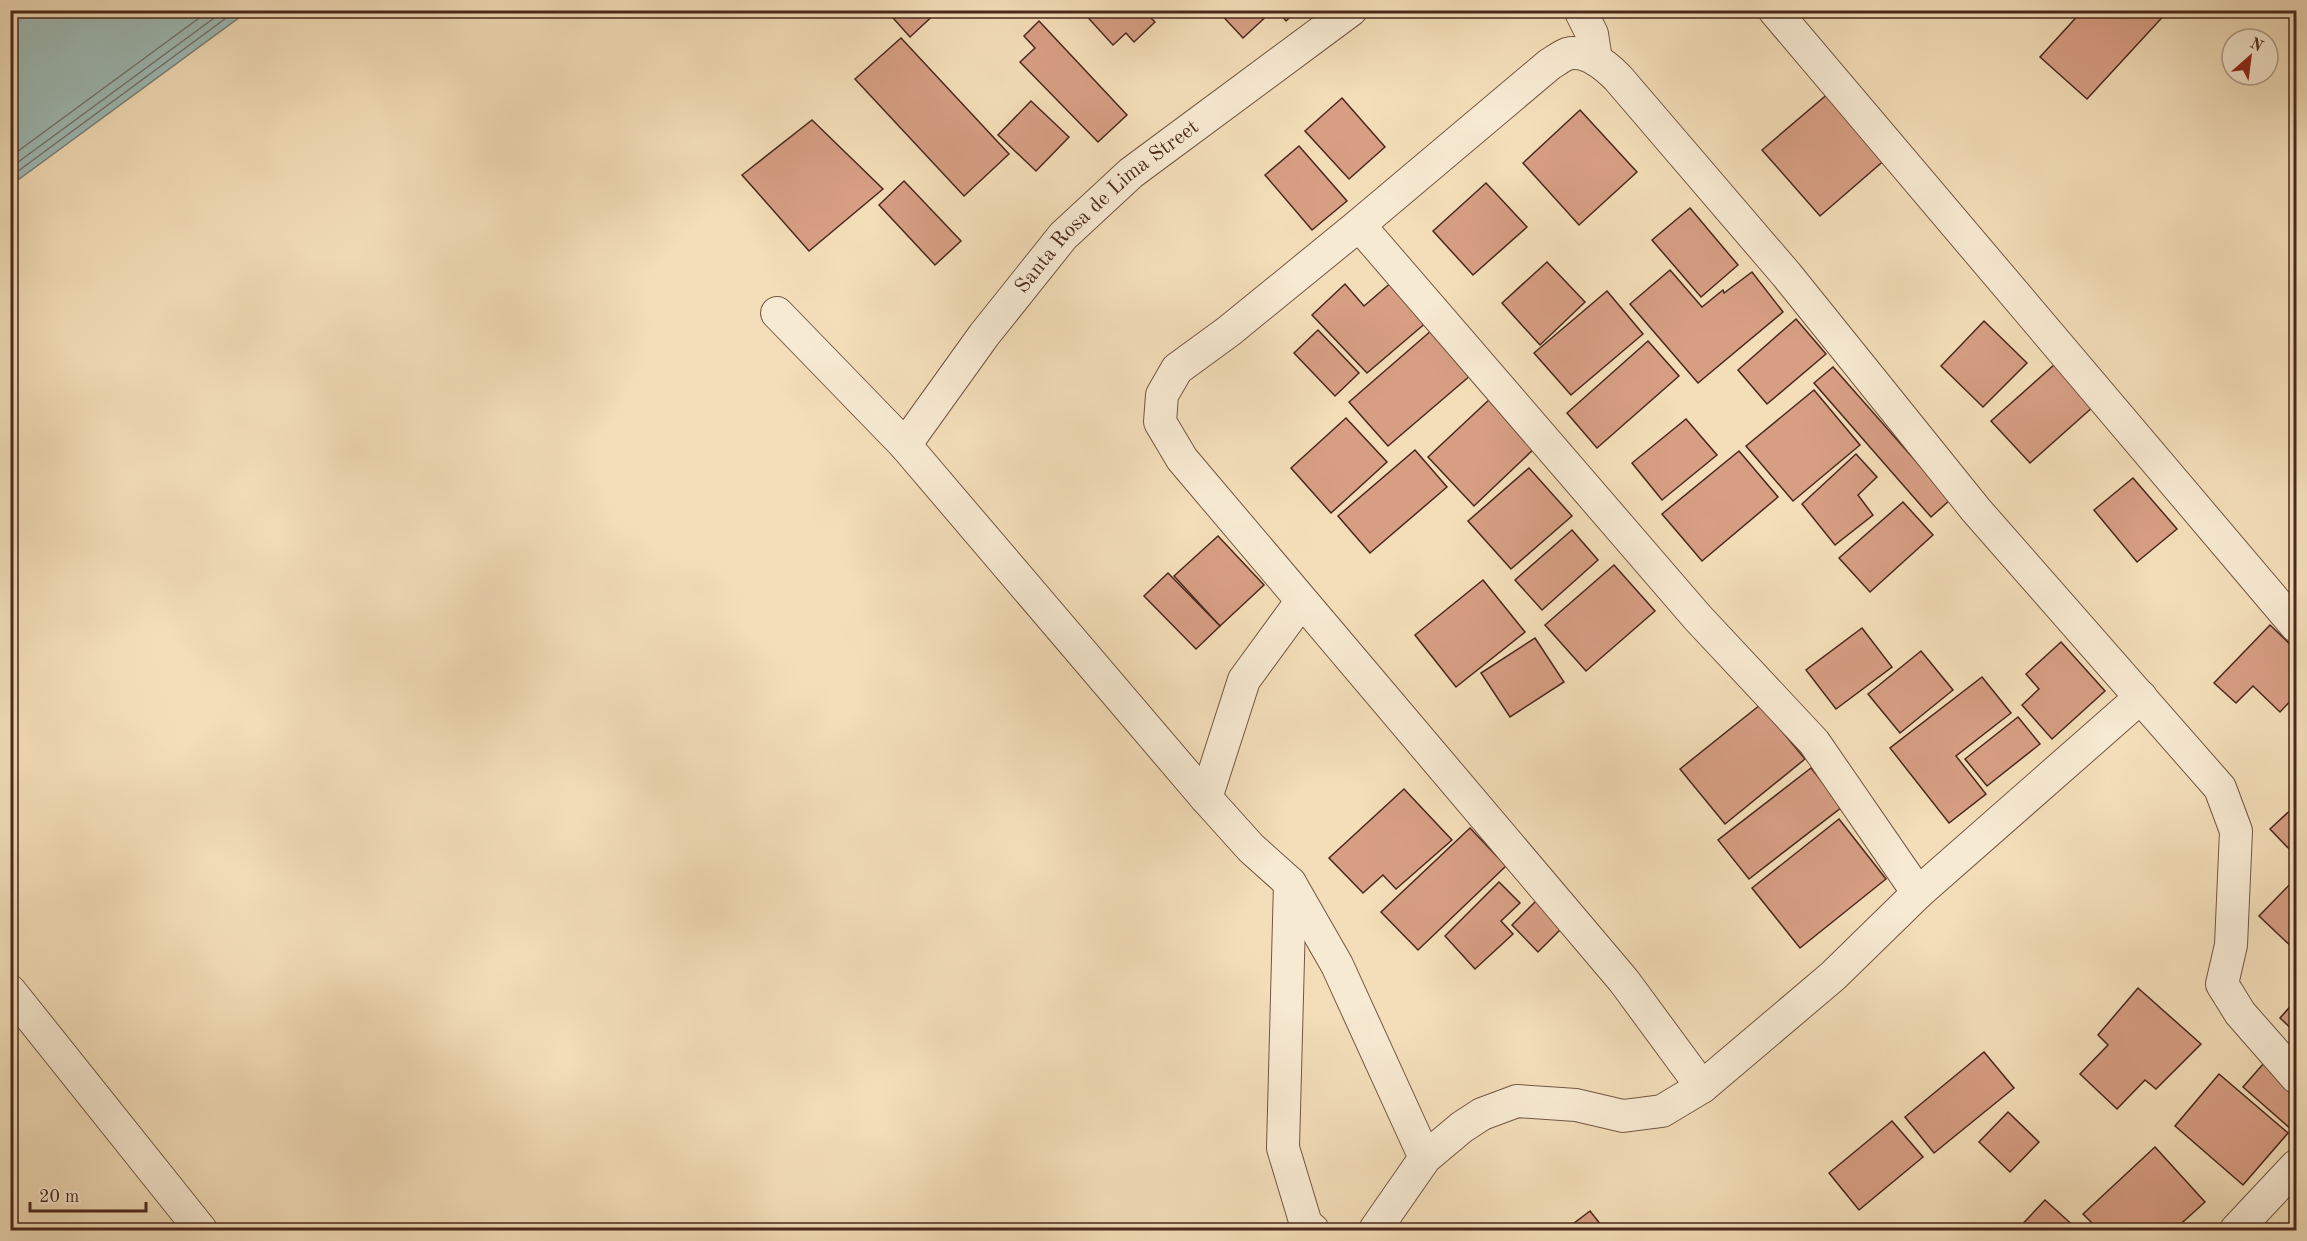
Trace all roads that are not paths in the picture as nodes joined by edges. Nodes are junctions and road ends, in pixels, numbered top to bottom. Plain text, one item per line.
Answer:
1 (1351, 10) edge
2 (1580, 10) edge
3 (1774, 10) edge
4 (1596, 60) junction
5 (1359, 225) junction
6 (777, 313) dead end
7 (905, 445) junction
8 (1301, 602) junction
9 (2296, 626) edge
10 (2140, 697) junction
11 (1206, 798) junction
12 (1290, 883) junction
13 (1918, 893) junction
14 (10, 991) edge
15 (2296, 1077) edge
16 (1702, 1087) junction
17 (1425, 1158) junction
18 (2296, 1166) edge
19 (201, 1230) edge
20 (1312, 1230) edge
21 (1374, 1230) edge
22 (2236, 1230) edge

1 - 7 street, Santa Rosa de Lima Street
2 - 4 street
3 - 9 street
4 - 5 street
4 - 10 street
5 - 8 street
5 - 13 street
6 - 7 street
7 - 11 street
8 - 11 street
8 - 16 street
10 - 13 street
10 - 15 street
11 - 12 street
12 - 17 street
12 - 20 street
13 - 16 street
14 - 19 street
16 - 17 street
17 - 21 street
18 - 22 street

